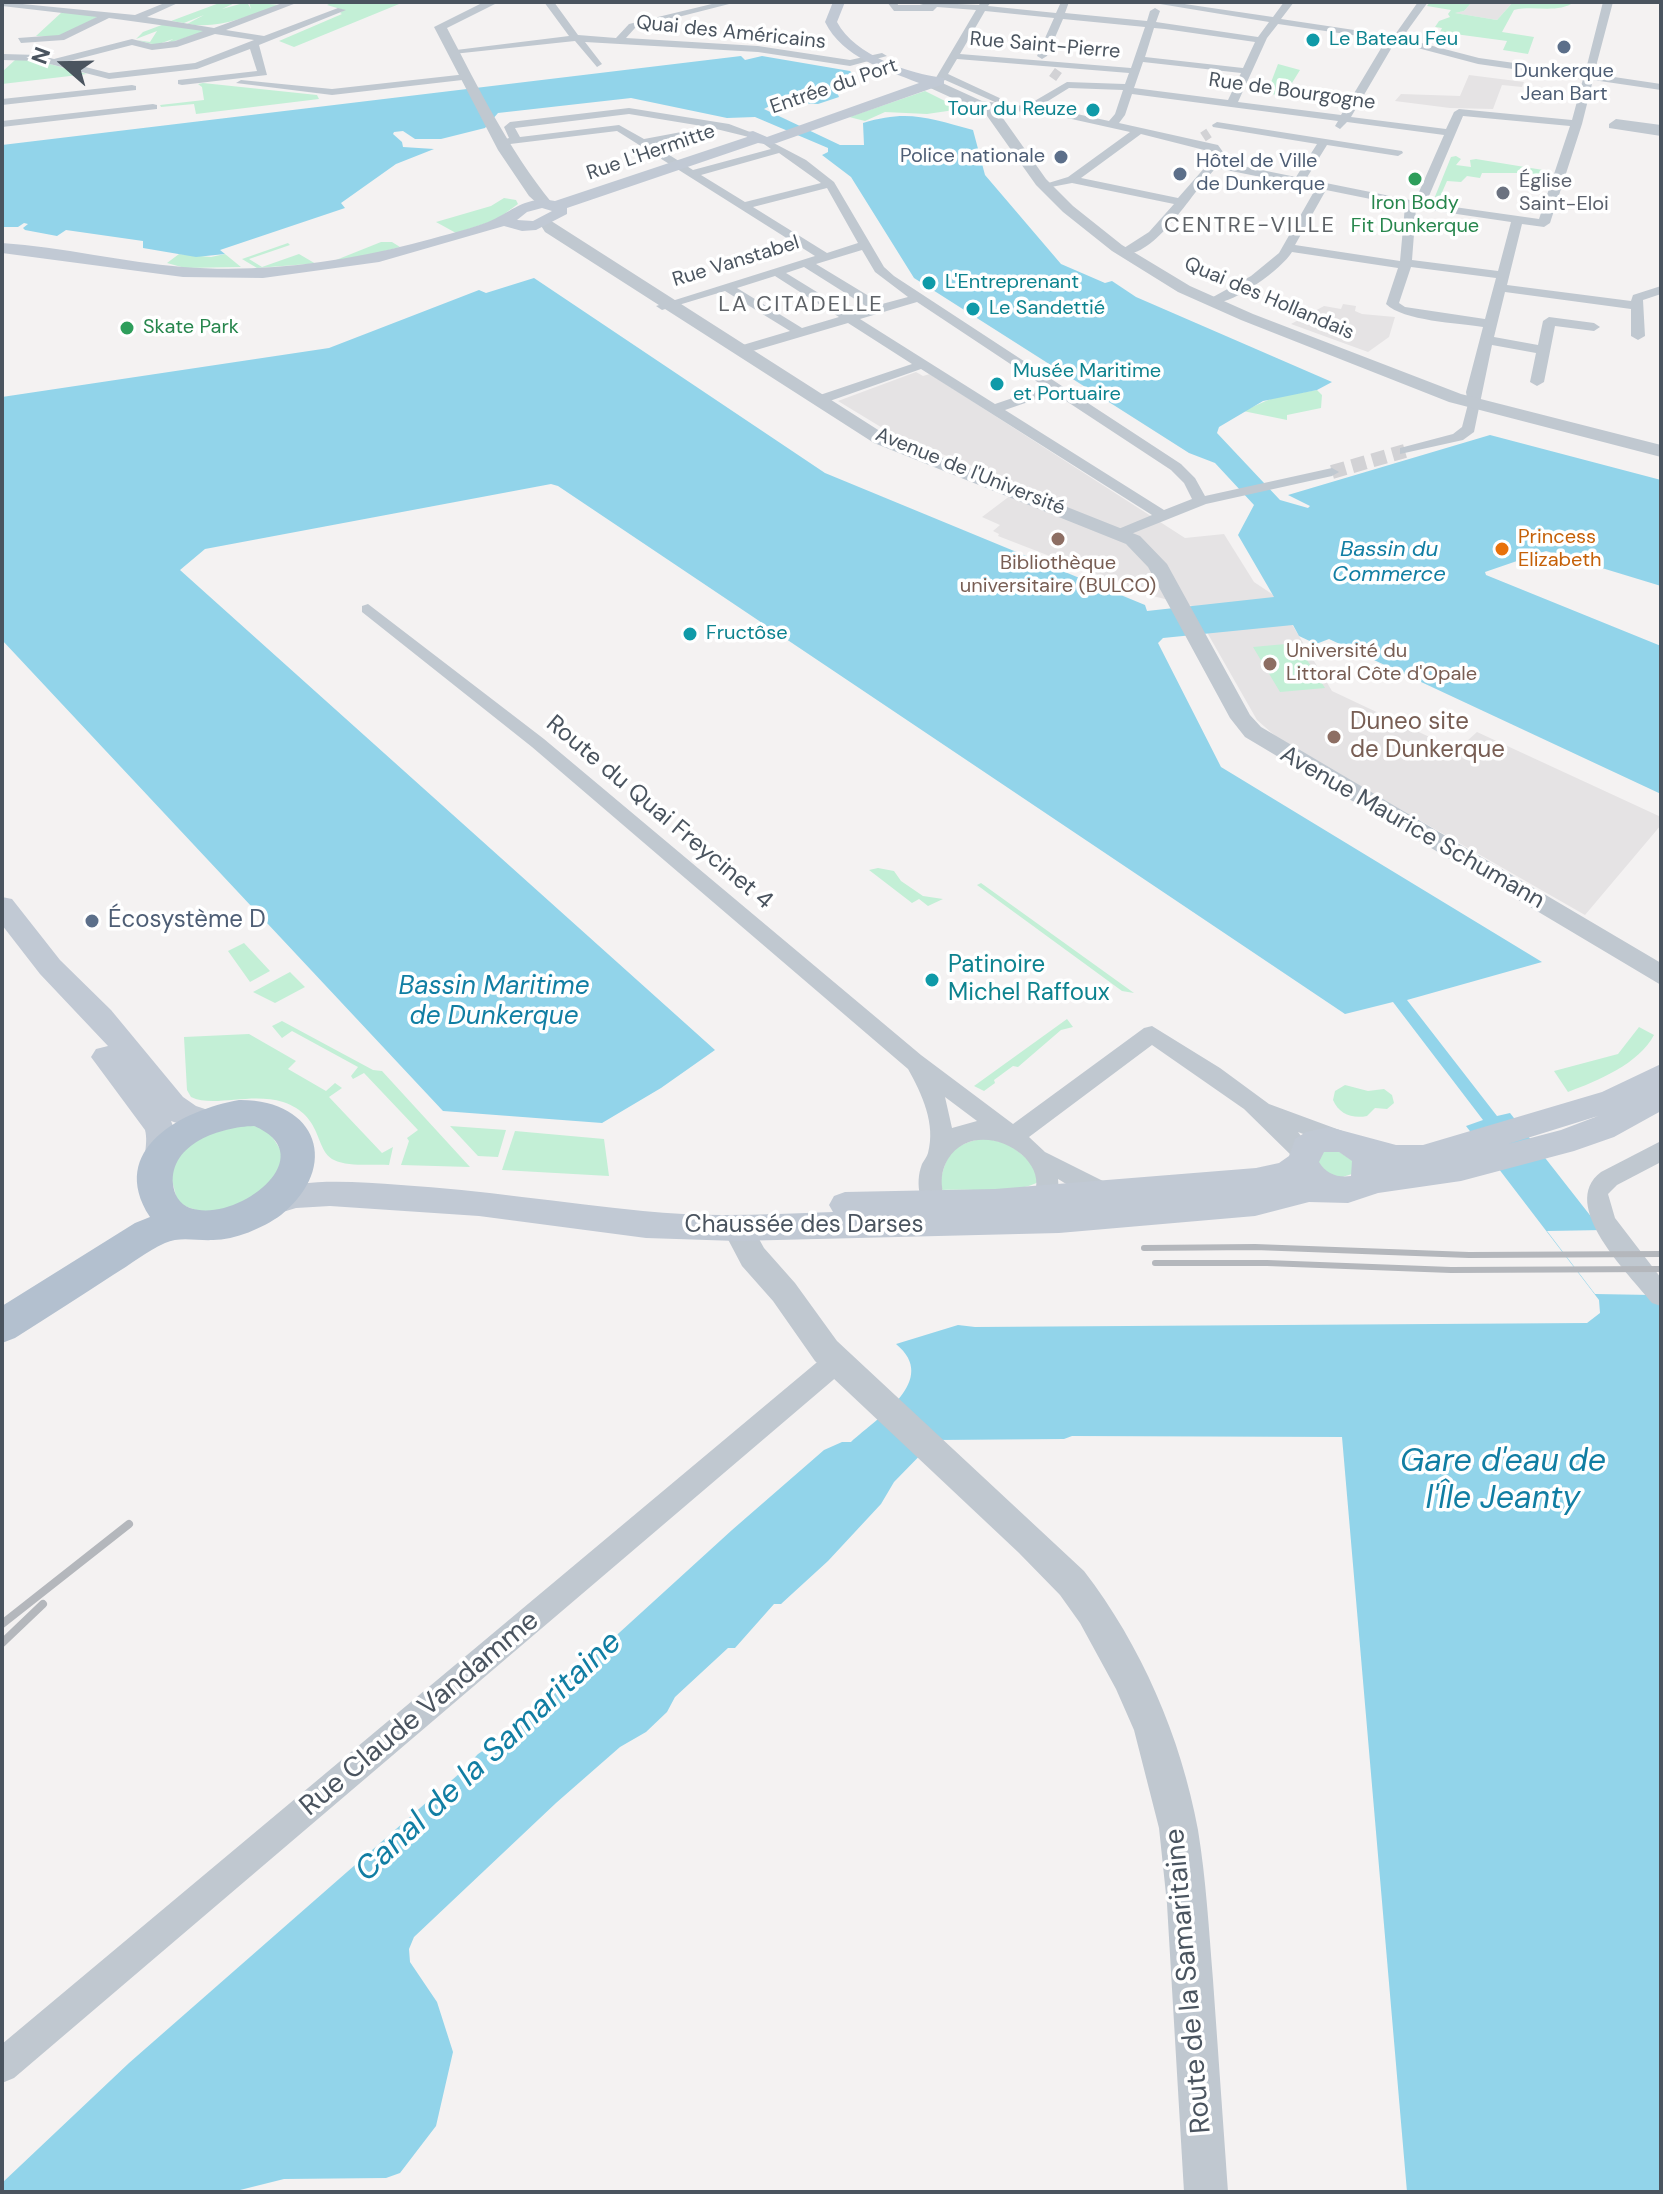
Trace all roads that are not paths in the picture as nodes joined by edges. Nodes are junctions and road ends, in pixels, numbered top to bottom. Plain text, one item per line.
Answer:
1 (175, 2) edge
2 (294, 2) edge
3 (493, 2) edge
4 (549, 2) edge
5 (732, 2) edge
6 (839, 2) edge
7 (848, 2) edge
8 (892, 2) edge
9 (918, 2) edge
10 (1065, 2) edge
11 (1156, 2) edge
12 (1289, 2) edge
13 (1423, 2) edge
14 (2, 3) edge
15 (132, 3) edge
16 (1175, 3) edge
17 (713, 4) edge
18 (1604, 4) edge
19 (59, 5) edge
20 (318, 5) dead end
21 (951, 5) junction
22 (984, 5) edge
23 (109, 15) junction
24 (1059, 16) junction
25 (137, 18) junction
26 (1275, 20) junction
27 (1151, 25) junction
28 (113, 28) dead end
29 (218, 30) junction
30 (97, 38) dead end
31 (577, 38) junction
32 (1394, 39) junction
33 (21, 40) junction
34 (268, 40) junction
35 (619, 40) junction
36 (1261, 40) junction
37 (50, 41) junction
38 (254, 45) junction
39 (453, 51) junction
40 (75, 54) junction
41 (874, 56) junction
42 (953, 56) junction
43 (32, 57) junction
44 (3, 58) edge
45 (1139, 59) junction
46 (1040, 60) junction
47 (53, 62) junction
48 (597, 64) dead end
49 (1135, 71) junction
50 (1247, 71) junction
51 (109, 76) junction
52 (1589, 76) junction
53 (204, 79) junction
54 (933, 79) junction
55 (469, 81) junction
56 (168, 84) dead end
57 (1070, 85) junction
58 (1661, 87) edge
59 (128, 88) junction
60 (1129, 89) junction
61 (37, 98) junction
62 (2, 102) edge
63 (153, 107) junction
64 (997, 108) junction
65 (1029, 108) junction
66 (1230, 108) junction
67 (1347, 118) junction
68 (38, 120) junction
69 (156, 120) dead end
70 (2, 124) edge
71 (1577, 124) junction
72 (1111, 125) junction
73 (724, 126) junction
74 (786, 128) junction
75 (1138, 131) junction
76 (1450, 133) junction
77 (39, 134) dead end
78 (1206, 134) junction
79 (509, 141) junction
80 (764, 141) junction
81 (1324, 142) junction
82 (642, 143) junction
83 (1398, 153) dead end
84 (1214, 164) junction
85 (684, 170) junction
86 (519, 172) junction
87 (1072, 180) junction
88 (1298, 182) junction
89 (830, 184) junction
90 (1047, 184) junction
91 (1322, 187) junction
92 (1181, 202) junction
93 (551, 205) junction
94 (1415, 205) junction
95 (527, 206) junction
96 (742, 206) junction
97 (1517, 220) junction
98 (526, 223) junction
99 (866, 245) junction
100 (2, 248) edge
101 (1289, 248) junction
102 (1125, 251) junction
103 (823, 256) junction
104 (804, 262) junction
105 (1406, 264) junction
106 (775, 271) junction
107 (1502, 282) junction
108 (725, 286) junction
109 (1661, 290) edge
110 (917, 298) junction
111 (1217, 300) junction
112 (1637, 306) junction
113 (670, 307) junction
114 (880, 309) junction
115 (850, 318) junction
116 (1492, 324) junction
117 (1594, 327) dead end
118 (800, 332) junction
119 (1638, 336) dead end
120 (1486, 340) junction
121 (741, 350) junction
122 (1543, 350) junction
123 (924, 364) junction
124 (1537, 382) dead end
125 (1055, 388) junction
126 (819, 400) junction
127 (1469, 403) junction
128 (994, 409) junction
129 (1661, 449) edge
130 (1405, 451) tunnel mouth
131 (1332, 472) tunnel mouth
132 (1201, 501) junction
133 (1163, 516) junction
134 (1121, 533) junction
135 (1170, 587) joint
136 (368, 609) dead end
137 (2, 906) edge
138 (50, 967) junction
139 (1661, 975) edge
140 (913, 1061) junction
141 (1661, 1075) edge
142 (1661, 1097) edge
143 (1253, 1102) junction
144 (206, 1121) junction
145 (1013, 1136) junction
146 (1539, 1136) junction
147 (1345, 1141) junction
148 (1661, 1150) edge
149 (1470, 1156) junction
150 (1038, 1158) junction
151 (1303, 1158) junction
152 (935, 1159) junction
153 (299, 1160) junction
154 (157, 1178) junction
155 (1348, 1187) junction
156 (1106, 1194) junction
157 (1046, 1198) junction
158 (273, 1202) junction
159 (872, 1205) junction
160 (942, 1214) junction
161 (842, 1216) junction
162 (732, 1218) junction
163 (1014, 1223) junction
164 (192, 1224) junction
165 (1661, 1296) edge
166 (2, 1305) edge
167 (2, 1326) edge
168 (837, 1361) junction
169 (2, 2066) edge
170 (1206, 2192) edge

1 - 25 street
2 - 29 street
3 - 39 street
4 - 31 street
5 - 17 street
6 - 41 main road
7 - 41 main road
8 - 21 street
9 - 21 street
10 - 24 street
11 - 16 street
11 - 27 street
12 - 26 street
13 - 32 street
14 - 19 street
15 - 23 street
16 - 26 street
17 - 35 street
18 - 52 street
19 - 23 street
19 - 33 street
20 - 34 street
21 - 22 street
22 - 24 street
22 - 42 street
23 - 25 street
23 - 37 street
24 - 27 street
24 - 46 street
25 - 28 street
25 - 29 street
26 - 32 street
26 - 36 street
27 - 36 street
27 - 45 street
29 - 34 street
29 - 40 street
30 - 40 street
31 - 35 street, Quai des Américains
31 - 39 street, Quai des Américains
31 - 48 street
32 - 52 street
32 - 67 street
33 - 37 street
33 - 44 street
34 - 38 street
35 - 41 street, Quai des Américains
36 - 50 street
37 - 43 street
38 - 51 street
38 - 53 street
39 - 55 street
40 - 47 street
41 - 54 main road
42 - 46 street, Rue Saint-Pierre
42 - 54 street
43 - 44 street
43 - 47 street
45 - 49 street
45 - 50 street
46 - 49 street, Rue Saint-Pierre
46 - 57 street
47 - 51 street
49 - 60 street
50 - 66 street
51 - 59 street
52 - 58 street
52 - 71 street
53 - 55 street
53 - 56 street
54 - 64 street
54 - 64 street
54 - 74 main road, Entrée du Port
54 - 74 main road, Entrée du Port
55 - 79 street
57 - 60 street, Rue de Bourgogne
57 - 65 street
59 - 61 street
59 - 63 street
60 - 66 street, Rue de Bourgogne
60 - 72 street
61 - 62 street
61 - 68 street
63 - 68 street
63 - 69 street
64 - 65 street
64 - 90 street, Quai des Hollandais
64 - 90 street, Quai des Hollandais
65 - 72 street
66 - 67 street, Rue de Bourgogne
66 - 67 street
66 - 78 street
67 - 76 street, Rue de Bourgogne
68 - 70 street
68 - 77 street
71 - 76 street
71 - 97 street
72 - 75 street
73 - 79 street
73 - 80 street
73 - 82 street
74 - 80 main road, Entrée du Port
75 - 78 street
75 - 87 street
76 - 94 street
78 - 81 street
78 - 84 street
79 - 82 street
79 - 86 street
80 - 85 main road, Rue L'Hermitte
80 - 85 street
80 - 89 street
81 - 83 street
81 - 88 street
82 - 85 street
84 - 88 street
84 - 92 street
85 - 93 main road, Rue L'Hermitte
85 - 96 street
86 - 93 street
86 - 95 street
87 - 90 street
87 - 92 street
88 - 91 street
89 - 96 street
89 - 99 street
90 - 102 street, Quai des Hollandais
91 - 94 street
91 - 101 street
92 - 102 street
93 - 95 main road, Rue L'Hermitte
93 - 98 main road
94 - 97 street
94 - 105 street
95 - 98 main road
96 - 103 street
97 - 107 street
98 - 100 main road
98 - 113 street, Avenue de l'Université
99 - 103 street, Rue Vanstabel
99 - 110 street
101 - 105 street
101 - 111 street
102 - 111 street, Quai des Hollandais
102 - 127 street, Quai des Hollandais
103 - 104 street, Rue Vanstabel
104 - 106 street, Rue Vanstabel
104 - 114 street
105 - 107 street
105 - 116 street
106 - 108 street, Rue Vanstabel
106 - 115 street
107 - 112 street
107 - 116 street
108 - 113 street, Rue Vanstabel
108 - 118 street
109 - 112 street
110 - 114 street
110 - 125 street
111 - 127 street, Quai des Hollandais
112 - 119 street
113 - 121 street, Avenue de l'Université
114 - 115 street
115 - 118 street
115 - 123 street
116 - 120 street
117 - 122 street
118 - 121 street
120 - 122 street
120 - 127 street
121 - 126 street, Avenue de l'Université
122 - 124 street
123 - 126 street
123 - 128 street
125 - 128 street
125 - 132 street
126 - 134 street, Avenue de l'Université
127 - 129 street
127 - 130 street
128 - 133 street
131 - 132 street
132 - 133 street
133 - 134 street
134 - 135 street, Avenue de l'Université
135 - 139 street, Avenue Maurice Schumann
136 - 140 street, Route du Quai Freycinet 4
137 - 138 main road
138 - 144 main road
138 - 154 main road
140 - 145 street, Route du Quai Freycinet 4
140 - 152 street, Route du Quai Freycinet 4
141 - 146 main road, Chaussée des Darses
142 - 146 main road, Chaussée des Darses
143 - 145 street
143 - 147 street
143 - 151 street
144 - 153 main road
144 - 154 main road
145 - 150 street, Route du Quai Freycinet 4
145 - 152 street
146 - 149 main road, Chaussée des Darses
147 - 149 main road, Chaussée des Darses
147 - 151 main road
147 - 155 main road
148 - 165 street
149 - 155 main road, Chaussée des Darses
150 - 156 street, Route du Quai Freycinet 4
150 - 157 street
151 - 155 main road
151 - 156 main road, Chaussée des Darses
152 - 159 street
152 - 160 street, Route du Quai Freycinet 4
153 - 158 main road
153 - 162 main road, Chaussée des Darses
154 - 164 main road
154 - 166 main road
155 - 163 main road, Chaussée des Darses
156 - 157 main road, Chaussée des Darses
157 - 160 main road, Chaussée des Darses
157 - 163 street
158 - 162 main road, Chaussée des Darses
158 - 164 main road
159 - 160 main road, Chaussée des Darses
159 - 161 main road, Chaussée des Darses
160 - 161 main road, Chaussée des Darses
160 - 163 main road, Chaussée des Darses
161 - 162 main road, Chaussée des Darses
162 - 168 street
164 - 167 main road
168 - 169 street, Rue Claude Vandamme
168 - 170 street, Route de la Samaritaine

